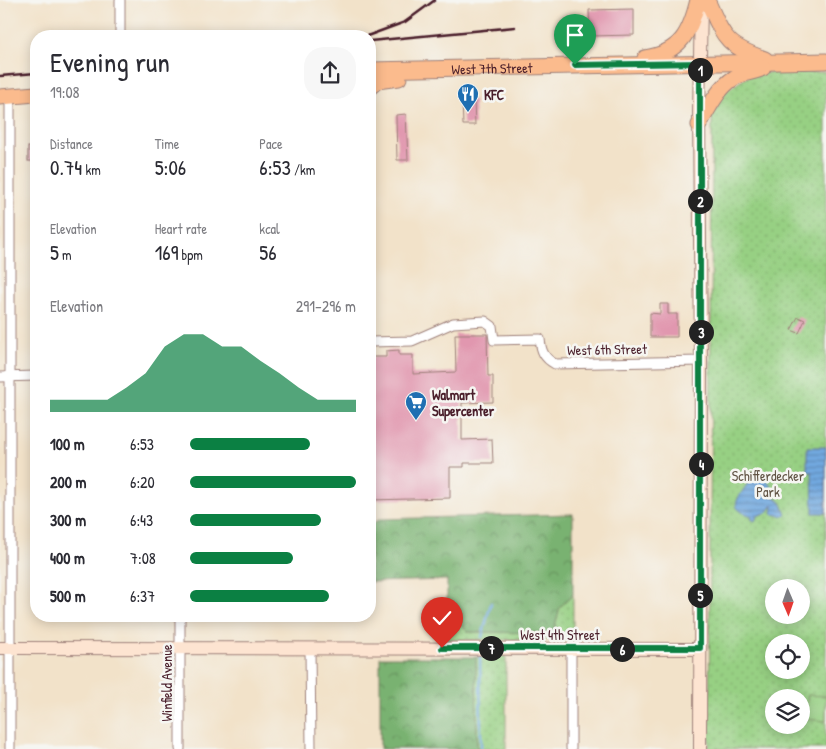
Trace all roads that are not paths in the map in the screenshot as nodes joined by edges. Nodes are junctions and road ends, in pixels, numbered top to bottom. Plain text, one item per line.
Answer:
1 (120, 0) edge
2 (700, 0) edge
3 (707, 0) edge
4 (120, 30) edge
5 (826, 61) edge
6 (774, 62) junction
7 (700, 63) junction
8 (629, 64) junction
9 (423, 69) junction
10 (376, 70) edge
11 (376, 82) edge
12 (30, 95) edge
13 (5, 97) edge
14 (699, 125) junction
15 (376, 342) edge
16 (701, 361) junction
17 (10, 376) junction
18 (30, 376) edge
19 (0, 377) edge
20 (180, 622) edge
21 (5, 648) edge
22 (180, 648) junction
23 (310, 648) junction
24 (571, 648) junction
25 (700, 648) junction
26 (10, 749) edge
27 (180, 749) edge
28 (310, 749) edge
29 (571, 749) edge
30 (700, 749) edge

1 - 4 street
2 - 7 main road
2 - 8 main road
3 - 6 main road
5 - 6 main road, West 7th Street
6 - 7 main road, West 7th Street
6 - 14 main road
7 - 8 main road, West 7th Street
7 - 14 main road
8 - 9 main road, West 7th Street
9 - 10 main road, West 7th Street
9 - 11 main road
12 - 13 main road
13 - 17 street
14 - 16 main road
15 - 16 street, West 6th Street
16 - 25 main road
17 - 18 street
17 - 19 street
17 - 21 street
20 - 22 street, Winfield Avenue
21 - 22 main road, West 4th Street
21 - 26 street
22 - 23 main road, West 4th Street
22 - 27 street, Winfield Avenue
23 - 24 main road, West 4th Street
23 - 28 street
24 - 25 main road, West 4th Street
24 - 29 street
25 - 30 main road

